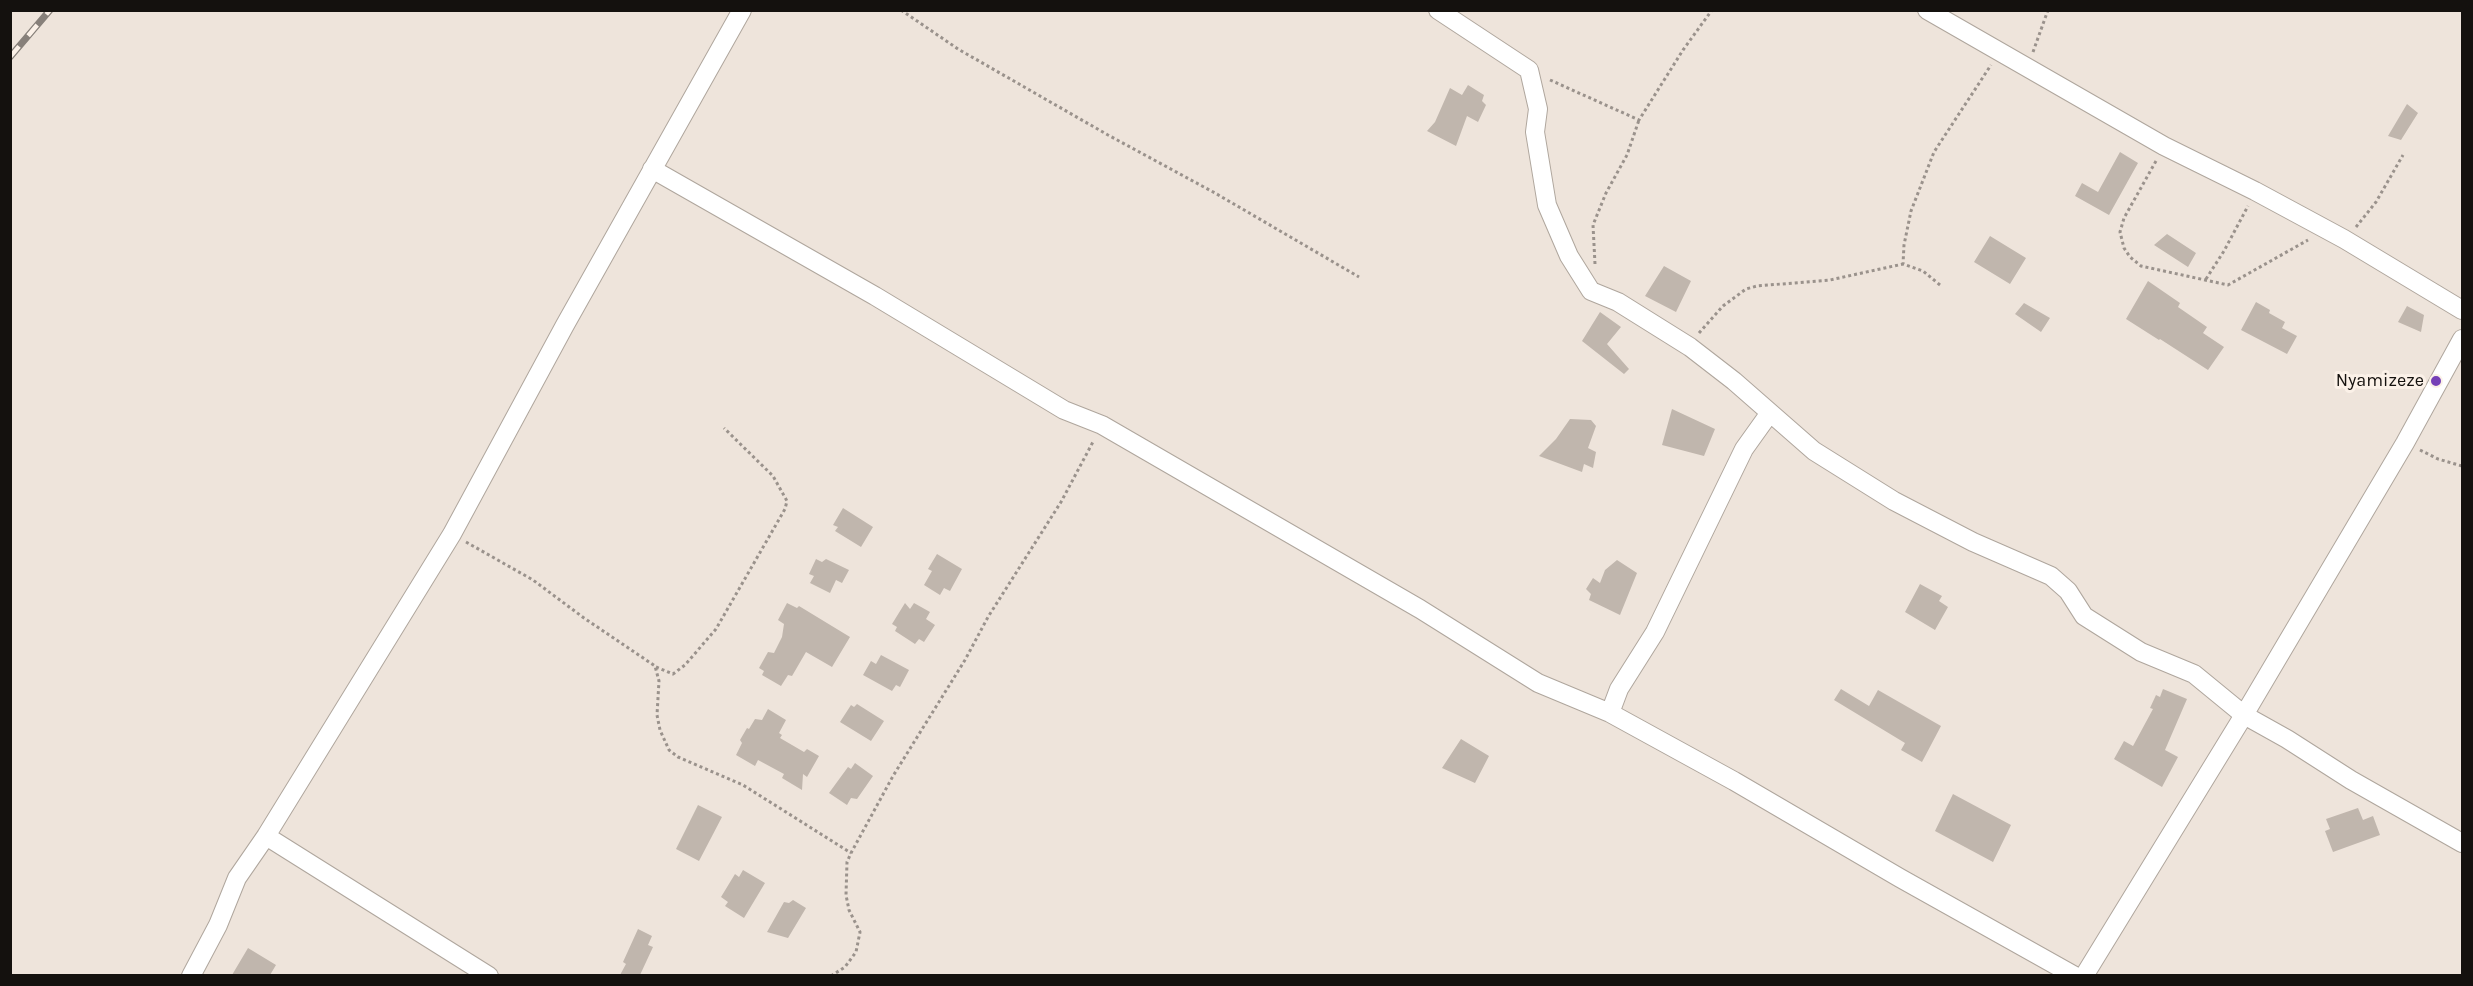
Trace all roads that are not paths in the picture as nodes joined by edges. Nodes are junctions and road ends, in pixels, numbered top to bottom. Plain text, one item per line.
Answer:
1 (742, 10) edge
2 (1438, 10) edge
3 (1927, 10) edge
4 (652, 169) junction
5 (2463, 310) edge
6 (2463, 339) edge
7 (1769, 414) junction
8 (1610, 713) junction
9 (2244, 715) junction
10 (266, 836) junction
11 (2463, 843) edge
12 (191, 975) edge
13 (489, 975) edge
14 (2074, 975) edge
15 (2084, 975) edge

1 - 4 street
2 - 7 street
3 - 5 street
4 - 8 street
4 - 10 street
6 - 9 street
7 - 8 street
7 - 9 street
8 - 14 street
9 - 11 street
9 - 15 street
10 - 12 street
10 - 13 street

